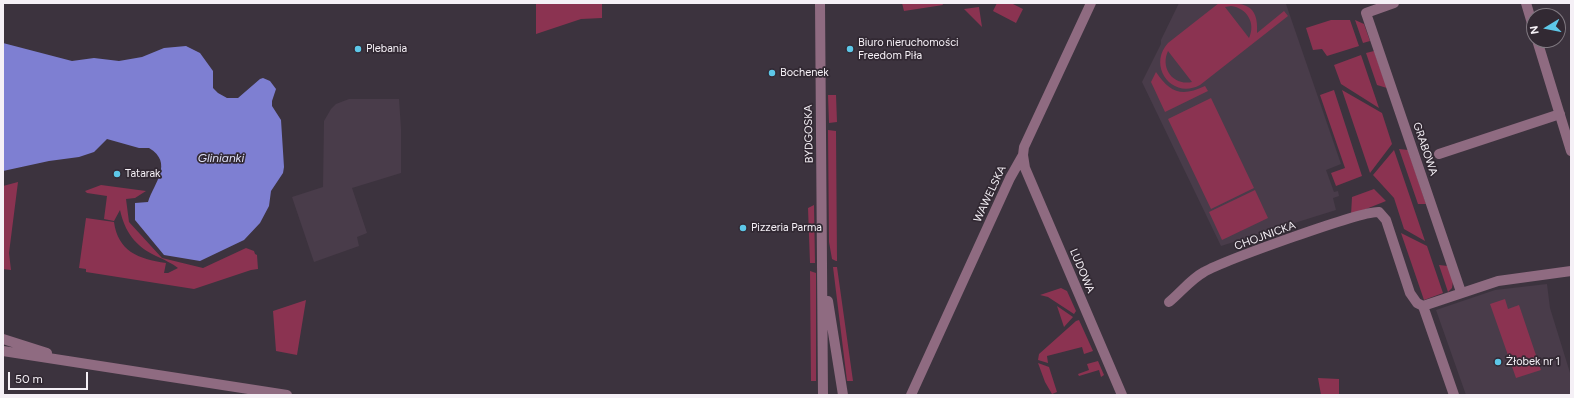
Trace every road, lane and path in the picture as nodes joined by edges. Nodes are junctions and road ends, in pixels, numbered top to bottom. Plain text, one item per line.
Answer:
1 (820, 3) edge
2 (1091, 3) edge
3 (1394, 3) edge
4 (1539, 48) edge
5 (1560, 114) junction
6 (1571, 151) edge
7 (1439, 154) dead end
8 (1023, 156) junction
9 (823, 266) junction
10 (1571, 271) edge
11 (1461, 292) junction
12 (1169, 302) dead end
13 (1422, 306) junction
14 (3, 339) edge
15 (3, 351) edge
16 (70, 361) junction
17 (287, 395) edge
18 (823, 395) edge
19 (843, 395) edge
20 (911, 395) edge
21 (1122, 395) edge
22 (1454, 395) edge

1 - 9 street, BYDGOSKA
2 - 8 street, WAWELSKA
3 - 11 street, GRABOWA
4 - 5 street
5 - 6 street
5 - 7 street
8 - 20 street, WAWELSKA
8 - 21 street, LUDOWA
9 - 18 street, BYDGOSKA
9 - 19 street, BYDGOSKA
10 - 11 street
11 - 13 street
12 - 13 street, CHOJNICKA
13 - 22 street
14 - 16 street
15 - 16 street
16 - 17 street

